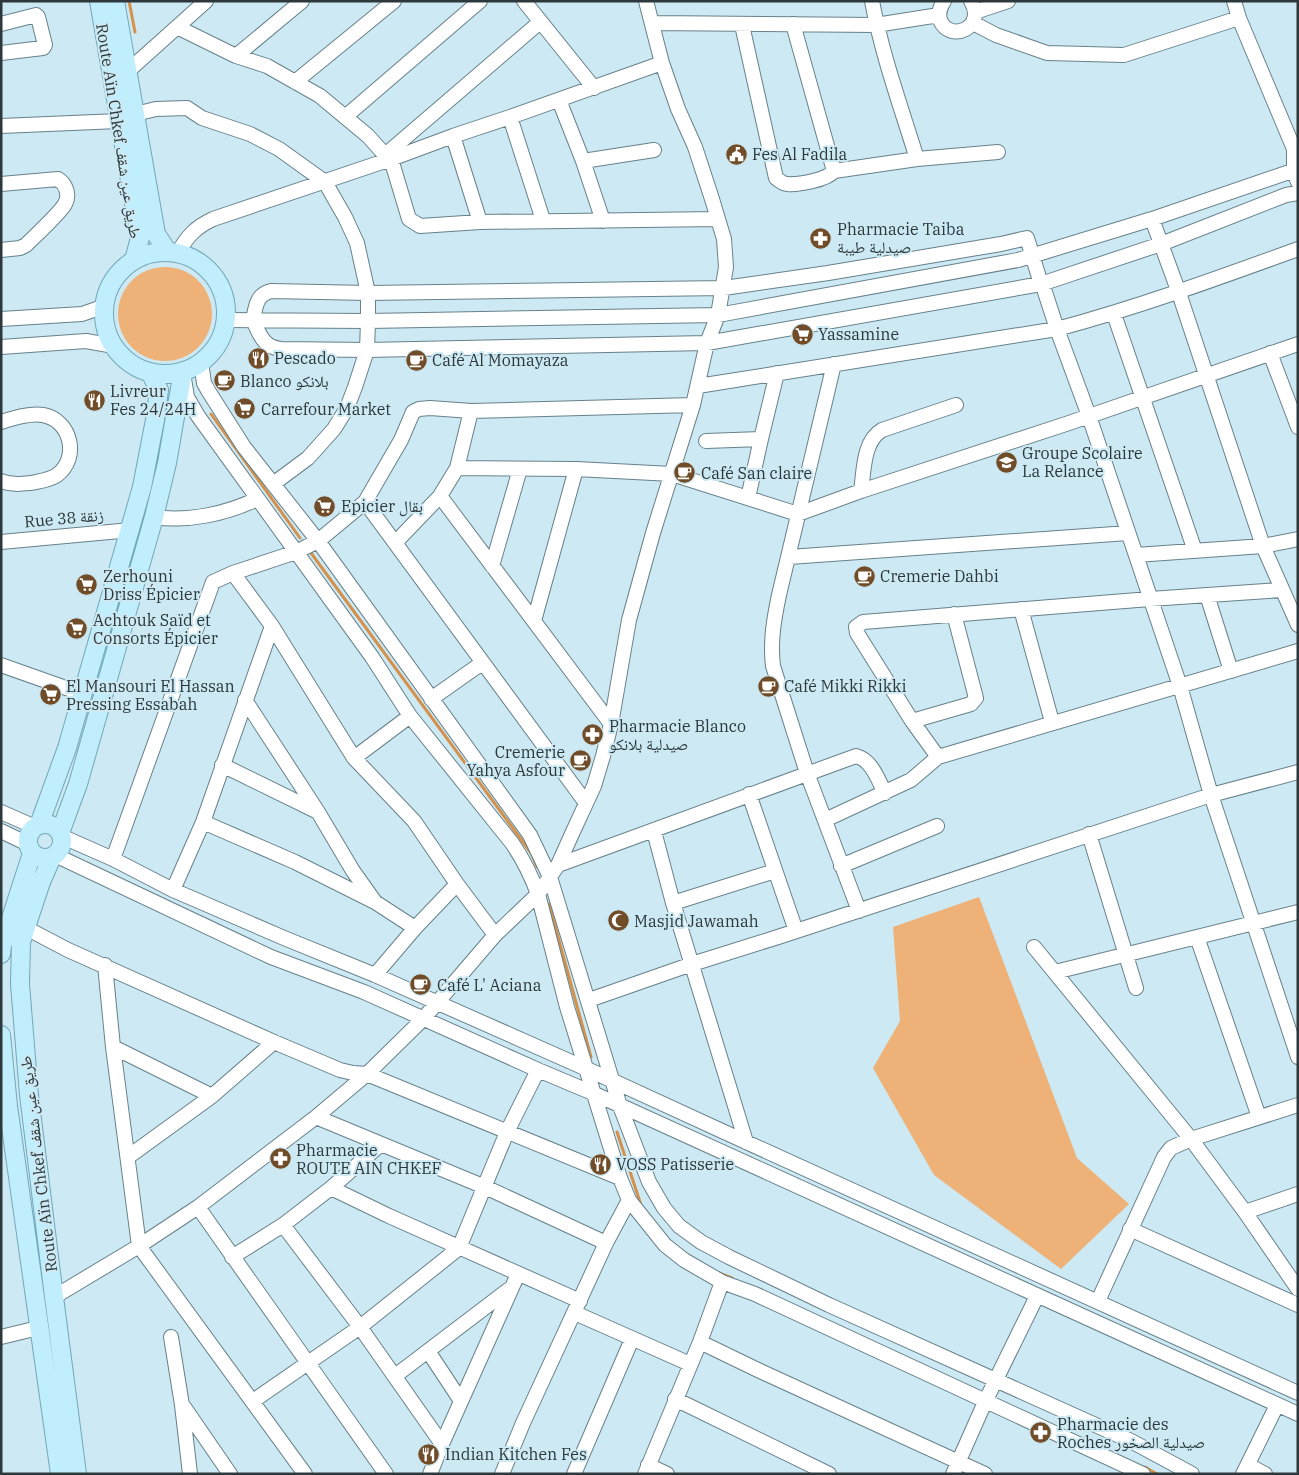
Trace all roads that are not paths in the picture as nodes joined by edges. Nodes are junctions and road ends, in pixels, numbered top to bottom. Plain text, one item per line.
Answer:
1 (98, 1) edge
2 (115, 1) edge
3 (206, 1) edge
4 (302, 1) edge
5 (394, 1) edge
6 (480, 1) edge
7 (524, 1) edge
8 (646, 1) edge
9 (872, 1) edge
10 (944, 1) edge
11 (1008, 1) edge
12 (1234, 1) edge
13 (973, 12) edge
14 (939, 15) junction
15 (1239, 18) junction
16 (540, 22) junction
17 (652, 23) junction
18 (1, 24) edge
19 (793, 24) junction
20 (742, 25) junction
21 (876, 26) junction
22 (177, 27) junction
23 (1, 53) edge
24 (236, 56) junction
25 (662, 63) junction
26 (128, 72) junction
27 (295, 82) junction
28 (594, 88) junction
29 (559, 100) junction
30 (127, 117) junction
31 (345, 117) junction
32 (510, 117) junction
33 (1, 126) edge
34 (453, 136) junction
35 (654, 150) dead end
36 (998, 152) dead end
37 (388, 157) junction
38 (918, 158) junction
39 (582, 161) junction
40 (834, 172) junction
41 (1296, 174) edge
42 (325, 182) junction
43 (1, 184) edge
44 (1298, 193) edge
45 (718, 219) junction
46 (1152, 219) junction
47 (543, 220) junction
48 (603, 221) junction
49 (480, 222) junction
50 (1160, 244) junction
51 (1298, 249) edge
52 (1, 250) edge
53 (173, 252) junction
54 (1033, 256) junction
55 (134, 260) junction
56 (1041, 284) junction
57 (724, 288) junction
58 (368, 293) junction
59 (1179, 293) junction
60 (104, 306) junction
61 (1114, 314) junction
62 (718, 315) junction
63 (1, 319) edge
64 (226, 320) junction
65 (253, 320) junction
66 (368, 321) junction
67 (1057, 329) junction
68 (707, 344) junction
69 (1298, 344) edge
70 (114, 346) junction
71 (1, 347) edge
72 (367, 350) junction
73 (1270, 353) junction
74 (201, 362) junction
75 (834, 364) junction
76 (183, 370) junction
77 (150, 372) junction
78 (777, 373) junction
79 (1206, 374) junction
80 (698, 386) junction
81 (1143, 398) junction
82 (693, 405) junction
83 (956, 405) dead end
84 (1294, 405) edge
85 (471, 410) junction
86 (1089, 416) junction
87 (1, 422) edge
88 (1298, 427) edge
89 (761, 439) junction
90 (706, 441) dead end
91 (457, 468) junction
92 (520, 469) junction
93 (576, 469) junction
94 (672, 474) junction
95 (1, 481) edge
96 (273, 484) junction
97 (861, 491) junction
98 (440, 496) junction
99 (748, 498) junction
100 (257, 499) junction
101 (365, 502) junction
102 (798, 514) junction
103 (154, 517) junction
104 (131, 530) junction
105 (1128, 533) junction
106 (1298, 539) edge
107 (318, 541) junction
108 (1, 542) edge
109 (395, 543) junction
110 (1263, 546) junction
111 (1196, 551) junction
112 (296, 552) junction
113 (1136, 555) junction
114 (789, 557) junction
115 (492, 566) junction
116 (233, 573) junction
117 (1281, 590) junction
118 (1207, 595) junction
119 (1150, 599) junction
120 (1021, 609) junction
121 (954, 614) junction
122 (534, 621) junction
123 (1298, 625) edge
124 (272, 626) junction
125 (1298, 650) edge
126 (482, 662) junction
127 (1, 665) edge
128 (1231, 671) junction
129 (1180, 686) junction
130 (83, 694) junction
131 (431, 699) junction
132 (245, 700) junction
133 (410, 716) junction
134 (912, 721) junction
135 (1052, 722) junction
136 (611, 724) junction
137 (938, 757) junction
138 (354, 758) junction
139 (222, 766) junction
140 (1298, 772) edge
141 (807, 773) junction
142 (885, 793) junction
143 (749, 794) junction
144 (1211, 795) junction
145 (586, 803) junction
146 (1, 812) edge
147 (318, 812) junction
148 (825, 820) junction
149 (203, 822) junction
150 (37, 826) junction
151 (937, 826) dead end
152 (1, 831) edge
153 (654, 831) junction
154 (60, 834) junction
155 (1089, 834) junction
156 (30, 848) junction
157 (53, 856) junction
158 (113, 858) junction
159 (841, 866) junction
160 (554, 871) junction
161 (775, 871) junction
162 (457, 884) junction
163 (173, 890) junction
164 (538, 894) junction
165 (375, 902) junction
166 (673, 903) junction
167 (859, 910) junction
168 (1298, 912) edge
169 (1254, 924) junction
170 (26, 928) junction
171 (415, 928) junction
172 (796, 931) junction
173 (495, 935) junction
174 (1197, 937) junction
175 (1034, 947) dead end
176 (1, 954) edge
177 (1126, 954) junction
178 (692, 964) junction
179 (105, 965) junction
180 (1055, 972) junction
181 (375, 975) junction
182 (1136, 988) dead end
183 (589, 1000) junction
184 (437, 1002) junction
185 (423, 1019) junction
186 (1, 1035) edge
187 (274, 1042) junction
188 (113, 1047) junction
189 (1298, 1057) edge
190 (587, 1068) junction
191 (538, 1070) junction
192 (367, 1074) junction
193 (613, 1080) junction
194 (595, 1094) junction
195 (212, 1096) junction
196 (1298, 1105) edge
197 (620, 1106) junction
198 (316, 1117) junction
199 (1259, 1117) junction
200 (507, 1132) junction
201 (1191, 1139) junction
202 (746, 1142) junction
203 (381, 1144) junction
204 (128, 1157) junction
205 (620, 1178) junction
206 (485, 1187) junction
207 (331, 1188) junction
208 (1298, 1194) edge
209 (629, 1200) junction
210 (198, 1207) junction
211 (1245, 1212) junction
212 (283, 1225) junction
213 (1130, 1228) junction
214 (606, 1243) junction
215 (139, 1246) junction
216 (459, 1248) junction
217 (232, 1257) junction
218 (518, 1274) junction
219 (722, 1282) junction
220 (1298, 1288) edge
221 (509, 1289) junction
222 (1037, 1296) junction
223 (54, 1297) junction
224 (1098, 1301) junction
225 (1298, 1305) edge
226 (577, 1307) junction
227 (360, 1327) junction
228 (38, 1328) junction
229 (1, 1337) edge
230 (171, 1337) dead end
231 (632, 1339) junction
232 (700, 1342) junction
233 (428, 1351) junction
234 (307, 1362) junction
235 (690, 1364) junction
236 (395, 1376) junction
237 (996, 1379) junction
238 (1298, 1393) edge
239 (675, 1399) junction
240 (253, 1401) junction
241 (461, 1401) junction
242 (985, 1402) junction
243 (182, 1405) junction
244 (1277, 1405) junction
245 (1298, 1414) edge
246 (442, 1444) junction
247 (802, 1468) edge
248 (956, 1468) edge
249 (1245, 1469) edge
250 (647, 1470) edge
251 (60, 1474) edge
252 (77, 1474) edge
253 (190, 1474) edge
254 (230, 1474) edge
255 (305, 1474) edge
256 (386, 1474) edge
257 (430, 1474) edge
258 (502, 1474) edge
259 (574, 1474) edge
260 (667, 1474) edge
261 (829, 1474) edge
262 (986, 1474) edge
263 (1143, 1474) edge
264 (1192, 1474) edge
265 (1265, 1474) edge

1 - 30 main road, Route Aïn Chkef طريق عين شقف
2 - 26 main road, Route Aïn Chkef طريق عين شقف
3 - 22 street
4 - 24 street
5 - 27 street
6 - 31 street
7 - 16 street
8 - 17 street
9 - 21 street
10 - 14 street
11 - 13 street
12 - 15 street
13 - 14 street
13 - 15 street
14 - 21 street
15 - 41 street
16 - 28 street
16 - 37 street
17 - 20 street
17 - 25 street
18 - 23 street
19 - 20 street
19 - 21 street
19 - 40 street
20 - 40 street
21 - 38 street
22 - 24 street
22 - 26 street
24 - 27 street
25 - 28 street
25 - 45 street
26 - 30 main road, Route Aïn Chkef طريق عين شقف
27 - 31 street
28 - 29 street
29 - 32 street
29 - 39 street
30 - 33 street
30 - 42 street
30 - 53 main road, Route Aïn Chkef طريق عين شقف
30 - 55 main road, Route Aïn Chkef طريق عين شقف
31 - 37 street
32 - 34 street
32 - 47 street
34 - 37 street
34 - 49 street
35 - 39 street
36 - 38 street
37 - 42 street
37 - 49 street
38 - 40 street
39 - 48 street
41 - 46 street
42 - 53 street
42 - 58 street
43 - 52 street
44 - 50 street
45 - 48 street
45 - 57 street
46 - 50 street
46 - 54 street
47 - 48 street
47 - 49 street
50 - 56 street
50 - 59 street
51 - 59 street
53 - 55 main road
53 - 64 main road
54 - 56 street
54 - 57 street
54 - 62 street
55 - 60 main road
56 - 67 street
56 - 68 street
57 - 58 street
57 - 62 street
58 - 65 street
58 - 66 street
59 - 61 street
59 - 79 street
60 - 63 street
60 - 70 main road
61 - 67 street
61 - 81 street
62 - 66 street
62 - 68 street
64 - 65 street
64 - 74 main road
65 - 66 street
65 - 72 street
66 - 72 street
67 - 75 street
67 - 86 street
68 - 72 street
68 - 80 street
69 - 73 street
70 - 71 street
70 - 77 main road
72 - 96 street
73 - 79 street
73 - 84 street
74 - 76 main road
74 - 96 street
75 - 78 street
75 - 102 street
76 - 77 main road
76 - 100 street
76 - 103 main road
77 - 104 main road
78 - 80 street
78 - 89 street
79 - 81 street
79 - 110 street
80 - 82 street
81 - 86 street
81 - 111 street
82 - 85 street
82 - 94 street
83 - 97 street
84 - 88 street
85 - 91 street
85 - 101 street
86 - 97 street
86 - 105 street
87 - 95 street
89 - 90 street
89 - 99 street
91 - 92 street
91 - 98 street
92 - 93 street
92 - 115 street
93 - 94 street
93 - 122 street
94 - 99 street
94 - 136 street
96 - 107 street
97 - 102 street
98 - 109 street
98 - 115 street
99 - 102 street
100 - 103 street
100 - 112 street
101 - 107 street
101 - 109 street
102 - 114 street
103 - 154 main road
104 - 108 street, Rue 38 زنقة
104 - 130 main road
105 - 113 street
105 - 114 street
106 - 110 street
107 - 112 street
107 - 131 street
109 - 126 street
110 - 111 street
110 - 117 street
111 - 113 street
112 - 116 street
112 - 133 street
113 - 119 street
114 - 141 street
115 - 122 street
116 - 124 street
116 - 158 street
117 - 118 street
117 - 123 street
118 - 119 street
118 - 128 street
119 - 120 street
119 - 129 street
120 - 121 street
120 - 135 street
121 - 134 street
121 - 134 street
122 - 136 street
124 - 132 street
124 - 138 street
125 - 128 street
126 - 131 street
126 - 145 street
127 - 130 street
128 - 129 street
129 - 135 street
129 - 144 street
130 - 150 main road
131 - 160 street
132 - 139 street
132 - 147 street
133 - 138 street
133 - 164 street
134 - 137 street
135 - 137 street
136 - 145 street
137 - 142 street
138 - 162 street
139 - 147 street
139 - 149 street
140 - 144 street
141 - 142 street
141 - 143 street
141 - 148 street
142 - 148 street
143 - 153 street
143 - 161 street
144 - 155 street
144 - 169 street
145 - 160 street
146 - 150 street
147 - 165 street
148 - 159 street
149 - 163 street
149 - 165 street
150 - 154 main road
150 - 156 main road
151 - 159 street
152 - 156 street
153 - 160 street
153 - 166 street
154 - 157 main road
154 - 158 street
155 - 167 street
155 - 177 street
156 - 157 main road
156 - 176 main road
157 - 170 main road, Route Aïn Chkef طريق عين شقف
157 - 185 street
158 - 163 street
159 - 167 street
160 - 164 street
160 - 183 street
161 - 166 street
161 - 172 street
162 - 171 street
162 - 173 street
163 - 181 street
164 - 173 street
164 - 190 street
165 - 171 street
166 - 178 street
167 - 172 street
168 - 169 street
169 - 174 street
169 - 189 street
170 - 179 street
170 - 223 main road, Route Aïn Chkef طريق عين شقف
171 - 181 street
172 - 178 street
173 - 184 street
174 - 177 street
174 - 199 street
175 - 180 street
177 - 180 street
177 - 182 street
178 - 183 street
178 - 202 street
179 - 187 street
179 - 188 street
180 - 201 street
181 - 184 street
183 - 193 street
184 - 185 street
184 - 190 street
185 - 191 street
185 - 192 street
186 - 228 main road, Route Aïn Chkef طريق عين شقف
187 - 192 street
187 - 195 street
188 - 195 street
188 - 204 street
190 - 193 street
190 - 194 street
191 - 194 street
191 - 200 street
192 - 198 street
192 - 200 street
193 - 197 street
193 - 202 street
194 - 197 street
194 - 205 street
195 - 204 street
196 - 199 street
197 - 222 street
197 - 237 street
198 - 203 street
198 - 210 street
199 - 201 street
200 - 205 street
200 - 206 street
201 - 211 street
201 - 213 street
202 - 224 street
203 - 206 street
203 - 207 street
204 - 215 street
205 - 209 street
206 - 214 street
206 - 216 street
207 - 212 street
207 - 216 street
208 - 211 street
209 - 214 street
209 - 219 street
210 - 215 street
210 - 217 street
211 - 220 street
212 - 217 street
212 - 227 street
213 - 224 street
213 - 225 street
214 - 226 street
215 - 223 street
215 - 240 street
216 - 218 street
216 - 227 street
217 - 234 street
218 - 221 street
218 - 226 street
219 - 232 street
219 - 242 street
221 - 233 street
221 - 241 street
222 - 237 street
222 - 244 street
223 - 252 main road, Route Aïn Chkef طريق عين شقف
224 - 238 street
226 - 231 street
226 - 258 street
227 - 234 street
227 - 236 street
228 - 229 street
228 - 251 main road, Route Aïn Chkef طريق عين شقف
230 - 243 street
231 - 235 street
231 - 259 street
232 - 235 street
232 - 248 street
233 - 236 street
233 - 241 street
234 - 240 street
234 - 256 street
235 - 239 street
236 - 246 street
237 - 242 street
237 - 264 street
239 - 247 street
239 - 250 street
240 - 255 street
241 - 246 street
242 - 248 street
242 - 263 street
243 - 253 street
243 - 254 street
244 - 245 street
244 - 249 street
246 - 257 street
247 - 261 street
248 - 262 street
249 - 265 street
250 - 260 street

